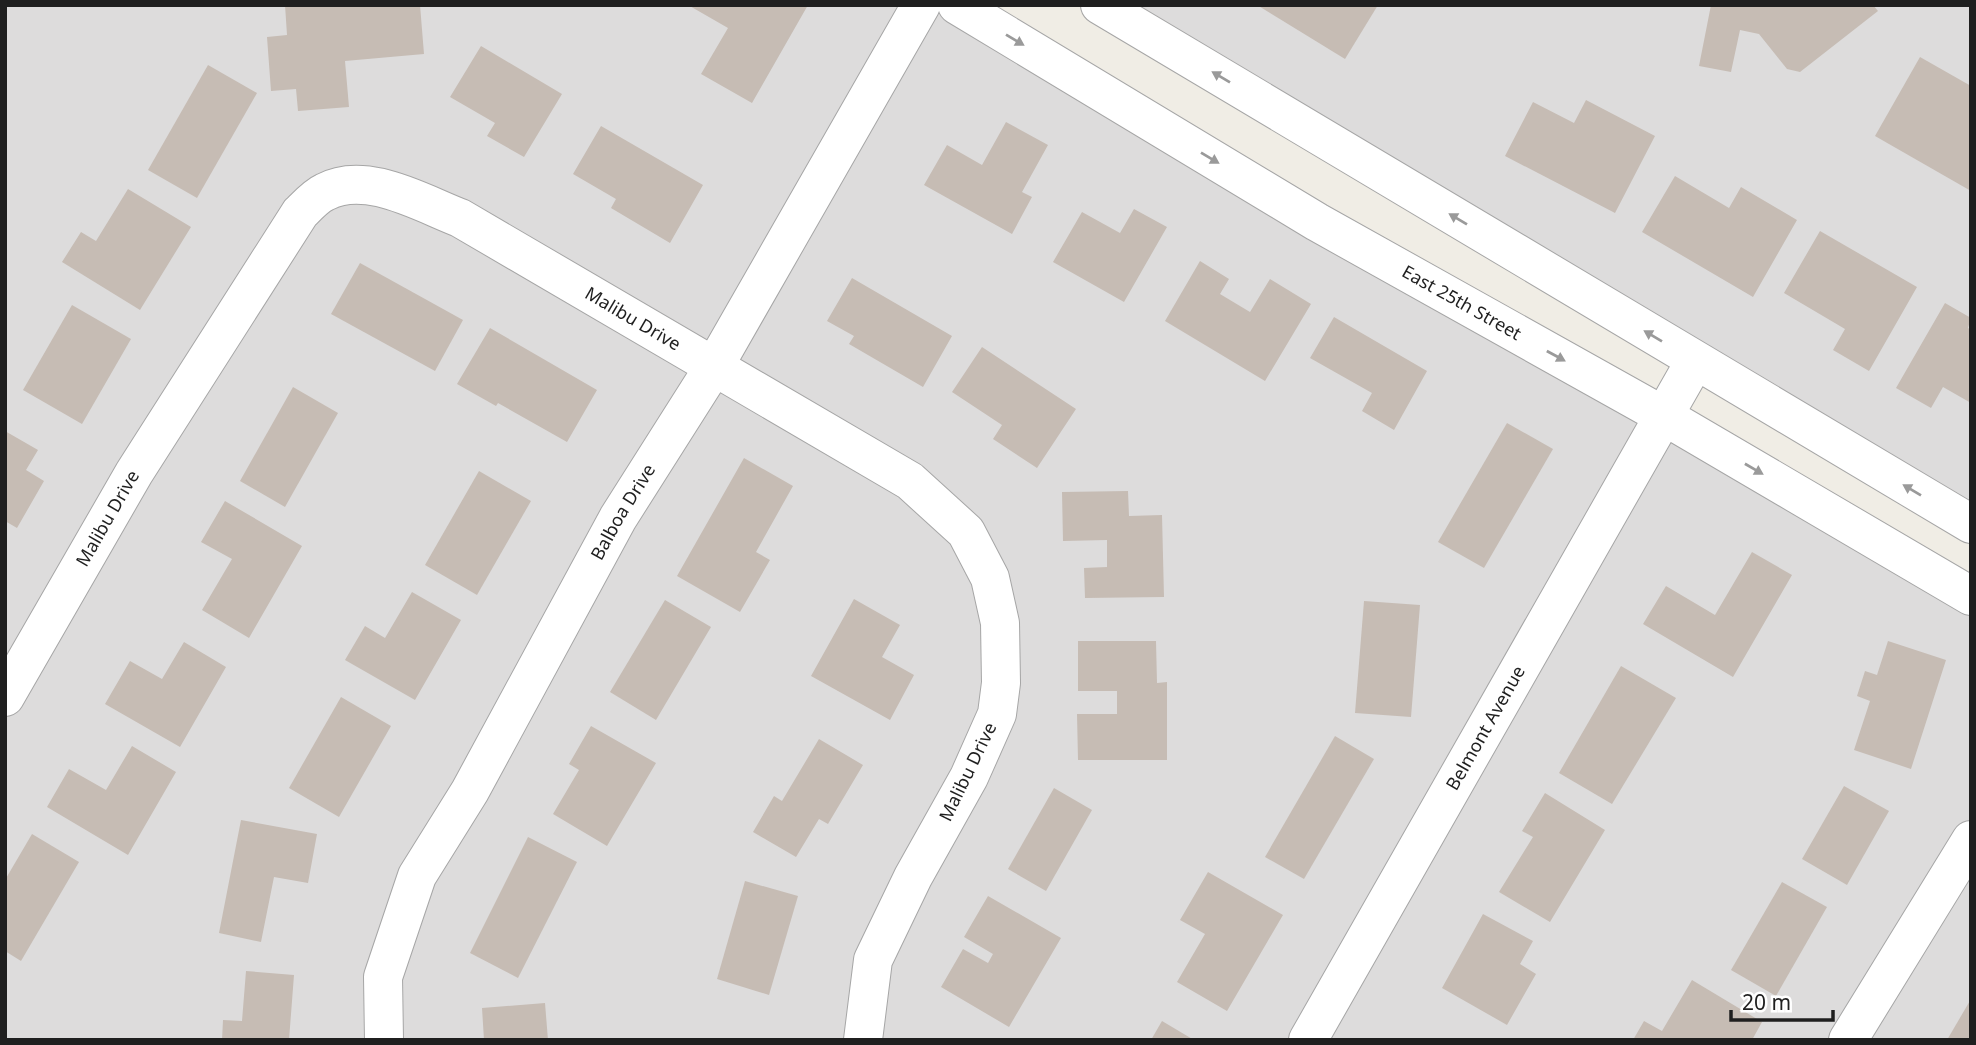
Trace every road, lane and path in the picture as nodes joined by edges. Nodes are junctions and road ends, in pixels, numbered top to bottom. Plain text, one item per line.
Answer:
1 (921, 5) edge
2 (957, 5) edge
3 (1100, 5) edge
4 (1695, 361) junction
5 (715, 365) junction
6 (1664, 416) junction
7 (1971, 524) edge
8 (1971, 596) edge
9 (5, 697) edge
10 (1971, 840) edge
11 (384, 1040) edge
12 (863, 1040) edge
13 (1308, 1040) edge
14 (1848, 1040) edge

1 - 5 street, Balboa Drive
2 -> 6 street, East 25th Street
4 -> 3 street
4 - 6 street, Belmont Avenue
7 -> 4 street
5 - 9 street, Malibu Drive
5 - 11 street, Balboa Drive
5 - 12 street, Malibu Drive
6 -> 8 street, East 25th Street
6 - 13 street, Belmont Avenue
10 - 14 street

